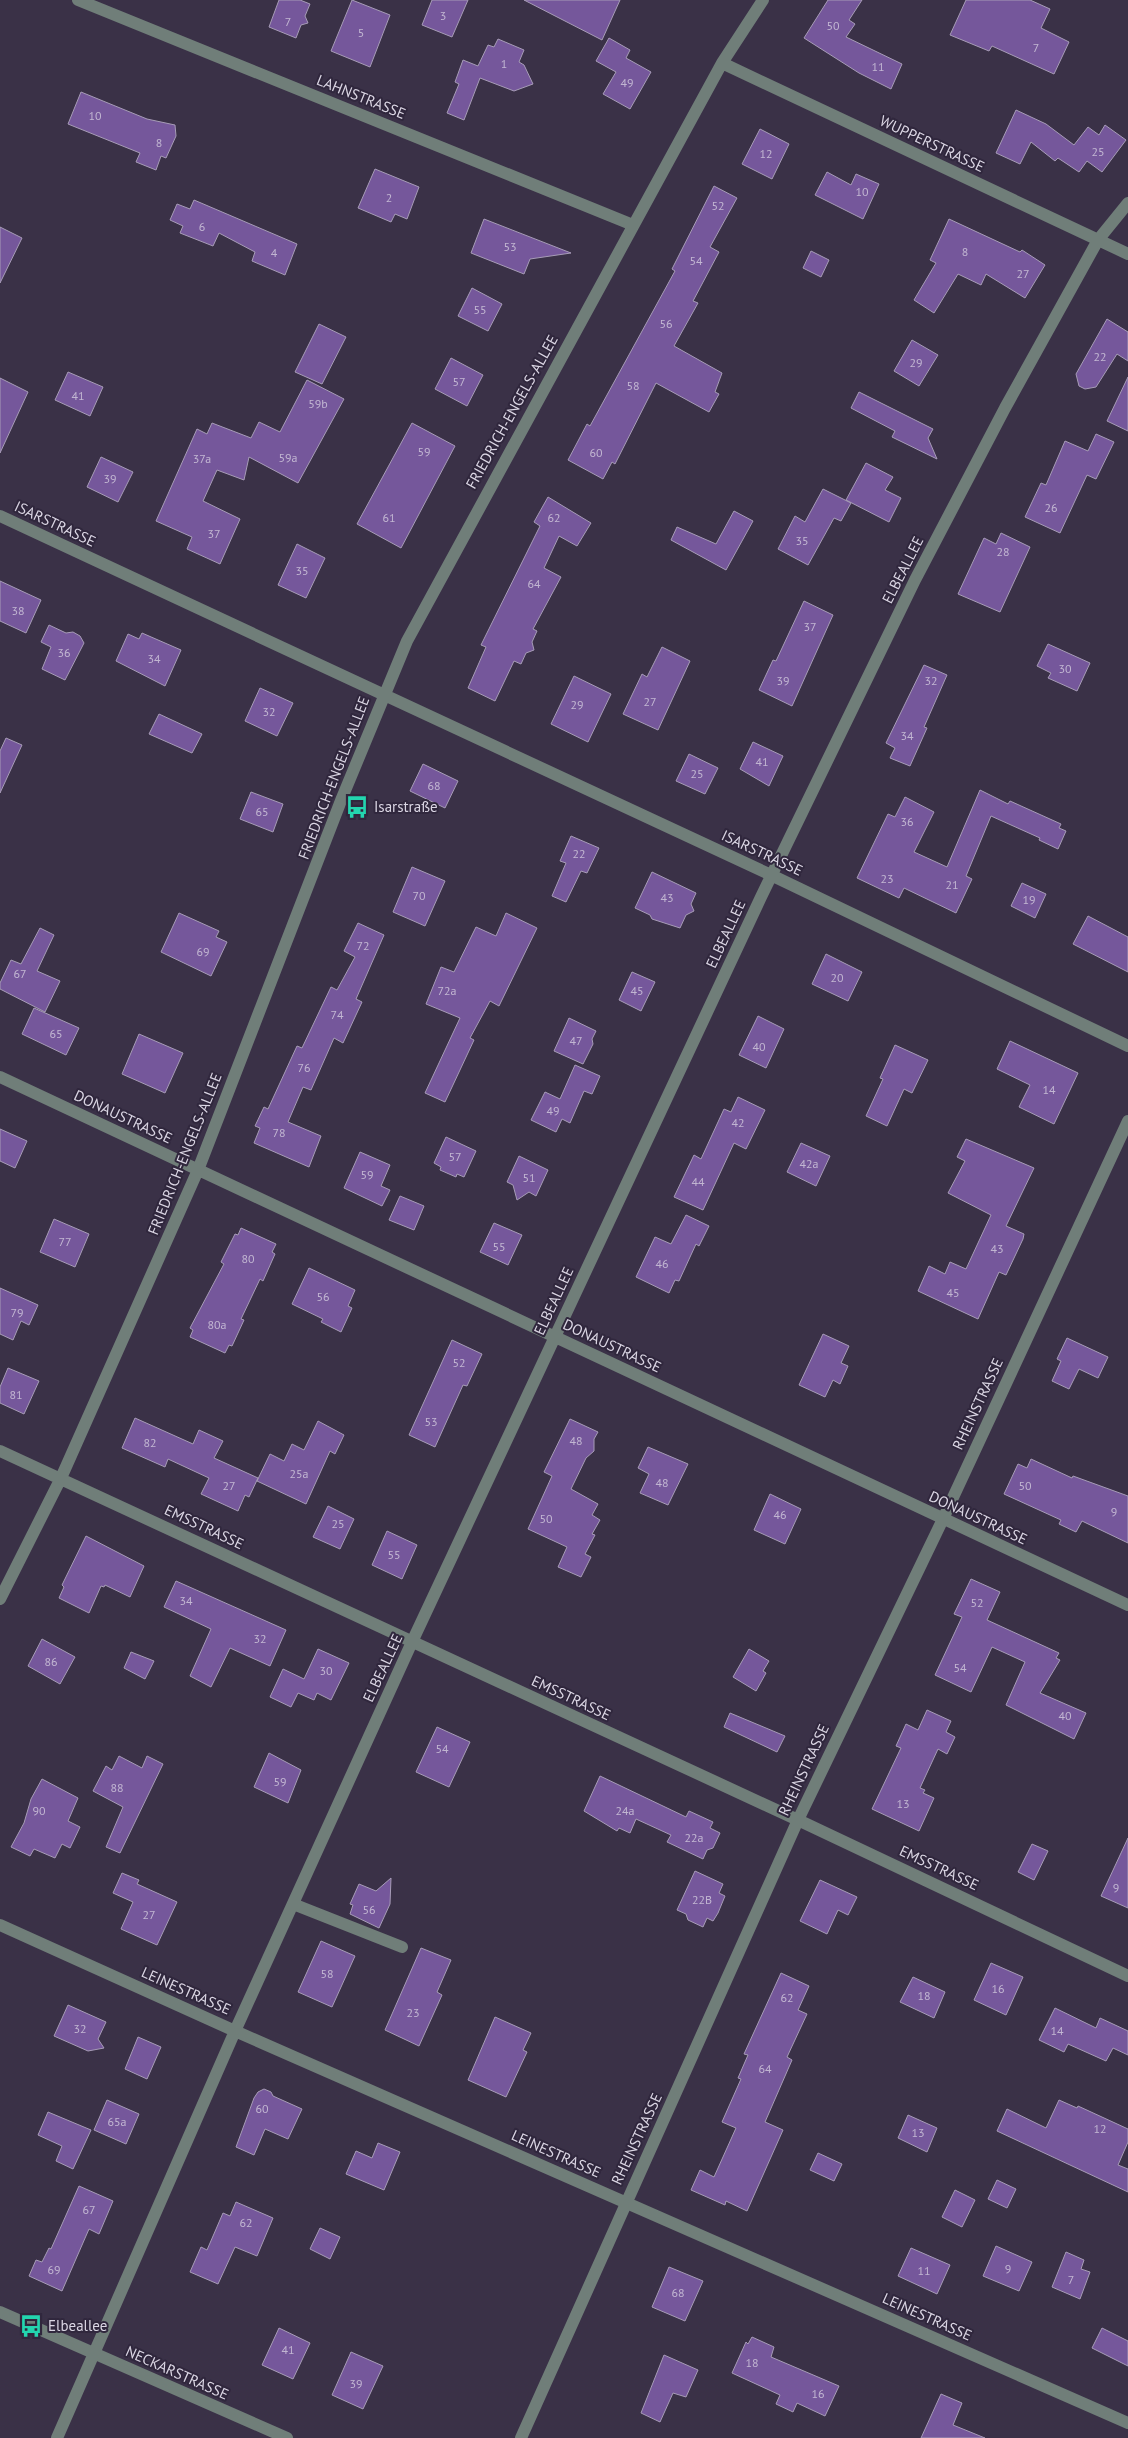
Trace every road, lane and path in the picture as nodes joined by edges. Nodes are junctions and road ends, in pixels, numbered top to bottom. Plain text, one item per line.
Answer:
1 (78, 0) edge
2 (763, 0) edge
3 (722, 63) junction
4 (1128, 202) edge
5 (633, 225) junction
6 (1098, 240) junction
7 (1128, 254) edge
8 (0, 516) edge
9 (383, 695) junction
10 (771, 875) junction
11 (1128, 1046) edge
12 (0, 1077) edge
13 (1128, 1121) edge
14 (198, 1170) junction
15 (555, 1337) junction
16 (0, 1451) edge
17 (62, 1478) junction
18 (942, 1519) junction
19 (0, 1599) edge
20 (1128, 1605) edge
21 (412, 1642) junction
22 (798, 1820) junction
23 (293, 1904) junction
24 (0, 1926) edge
25 (402, 1948) dead end
26 (1128, 1976) edge
27 (235, 2031) junction
28 (625, 2202) junction
29 (0, 2312) edge
30 (94, 2354) junction
31 (1128, 2423) edge
32 (57, 2438) edge
33 (287, 2438) edge
34 (521, 2438) edge

1 - 5 street, LAHNSTRASSE
2 - 3 street, FRIEDRICH-ENGELS-ALLEE
3 - 5 street, FRIEDRICH-ENGELS-ALLEE
3 - 6 street, WUPPERSTRASSE
4 - 6 street, ELBEALLEE
5 - 9 street, FRIEDRICH-ENGELS-ALLEE
6 - 7 street, WUPPERSTRASSE
6 - 10 street, ELBEALLEE
8 - 9 street, ISARSTRASSE
9 - 10 street, ISARSTRASSE
9 - 14 street, FRIEDRICH-ENGELS-ALLEE
10 - 11 street, ISARSTRASSE
10 - 15 street, ELBEALLEE
12 - 14 street, DONAUSTRASSE
13 - 18 street, RHEINSTRASSE
14 - 15 street, DONAUSTRASSE
14 - 17 street, FRIEDRICH-ENGELS-ALLEE
15 - 18 street, DONAUSTRASSE
15 - 21 street, ELBEALLEE
16 - 17 street, EMSSTRASSE
17 - 19 street, FRIEDRICH-ENGELS-ALLEE
17 - 21 street, EMSSTRASSE
18 - 20 street, DONAUSTRASSE
18 - 22 street, RHEINSTRASSE
21 - 22 street, EMSSTRASSE
21 - 23 street, ELBEALLEE
22 - 26 street, EMSSTRASSE
22 - 28 street, RHEINSTRASSE
23 - 25 street
23 - 27 street, ELBEALLEE
24 - 27 street, LEINESTRASSE
27 - 28 street, LEINESTRASSE
27 - 30 street, ELBEALLEE
28 - 31 street, LEINESTRASSE
28 - 34 street, RHEINSTRASSE
29 - 30 street, NECKARSTRASSE
30 - 32 street, ELBEALLEE
30 - 33 street, NECKARSTRASSE

